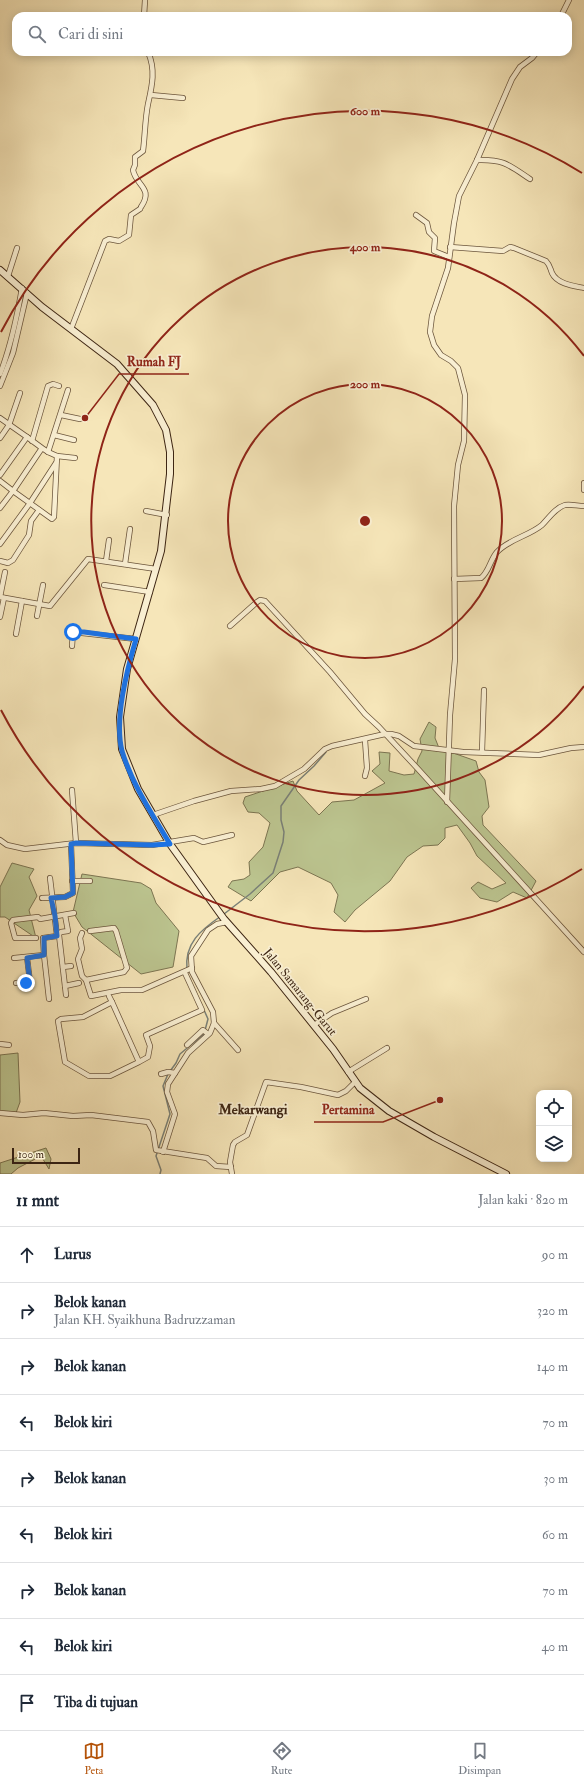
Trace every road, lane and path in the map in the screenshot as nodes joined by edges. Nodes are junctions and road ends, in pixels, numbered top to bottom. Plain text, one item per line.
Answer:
1 (145, 0) edge
2 (569, 0) edge
3 (144, 12) edge
4 (563, 12) edge
5 (149, 56) edge
6 (534, 56) edge
7 (151, 95) junction
8 (183, 98) dead end
9 (477, 160) junction
10 (530, 179) dead end
11 (416, 216) dead end
12 (450, 246) junction
13 (17, 248) dead end
14 (449, 257) junction
15 (0, 270) edge
16 (8, 276) junction
17 (22, 288) junction
18 (584, 288) edge
19 (27, 293) junction
20 (71, 329) junction
21 (0, 374) edge
22 (0, 386) edge
23 (59, 386) dead end
24 (68, 390) dead end
25 (20, 393) dead end
26 (61, 415) junction
27 (0, 418) edge
28 (80, 419) dead end
29 (9, 425) junction
30 (54, 435) junction
31 (27, 437) junction
32 (0, 438) edge
33 (74, 440) dead end
34 (32, 441) junction
35 (42, 448) junction
36 (48, 452) junction
37 (75, 458) dead end
38 (57, 459) junction
39 (0, 475) edge
40 (0, 481) edge
41 (584, 483) edge
42 (584, 490) edge
43 (13, 491) junction
44 (30, 503) junction
45 (584, 506) edge
46 (0, 508) edge
47 (39, 510) junction
48 (146, 511) dead end
49 (167, 515) junction
50 (130, 529) dead end
51 (109, 540) dead end
52 (0, 544) edge
53 (0, 561) edge
54 (106, 561) junction
55 (125, 564) junction
56 (156, 569) junction
57 (5, 572) dead end
58 (454, 579) junction
59 (104, 585) dead end
60 (43, 586) dead end
61 (150, 592) junction
62 (1, 597) edge
63 (22, 601) junction
64 (39, 604) junction
65 (37, 616) dead end
66 (0, 617) edge
67 (230, 626) dead end
68 (16, 634) dead end
69 (136, 639) junction
70 (72, 646) dead end
71 (484, 690) dead end
72 (385, 734) junction
73 (365, 740) junction
74 (584, 747) edge
75 (449, 750) junction
76 (482, 752) junction
77 (365, 776) dead end
78 (72, 790) dead end
79 (447, 802) junction
80 (152, 815) junction
81 (232, 835) dead end
82 (0, 840) edge
83 (74, 843) junction
84 (170, 844) junction
85 (50, 878) dead end
86 (72, 881) junction
87 (90, 881) dead end
88 (42, 898) dead end
89 (51, 898) junction
90 (74, 913) dead end
91 (65, 914) junction
92 (55, 916) junction
93 (225, 921) junction
94 (90, 932) dead end
95 (82, 933) dead end
96 (58, 936) junction
97 (39, 938) junction
98 (584, 952) edge
99 (44, 955) junction
100 (14, 958) dead end
101 (27, 958) junction
102 (71, 966) dead end
103 (63, 967) junction
104 (191, 969) junction
105 (185, 973) junction
106 (86, 980) junction
107 (16, 983) dead end
108 (79, 983) dead end
109 (65, 986) junction
110 (66, 996) dead end
111 (91, 996) junction
112 (109, 996) dead end
113 (85, 997) dead end
114 (49, 999) dead end
115 (366, 999) dead end
116 (112, 1002) junction
117 (214, 1023) junction
118 (314, 1025) junction
119 (206, 1032) junction
120 (0, 1044) edge
121 (9, 1045) dead end
122 (187, 1045) dead end
123 (387, 1048) dead end
124 (238, 1050) dead end
125 (139, 1062) junction
126 (172, 1072) junction
127 (348, 1072) junction
128 (161, 1074) dead end
129 (355, 1082) junction
130 (0, 1113) edge
131 (160, 1151) junction
132 (231, 1167) junction
133 (232, 1174) edge
134 (506, 1174) edge

1 - 3 street
2 - 4 street
5 - 7 street
6 - 9 street
7 - 8 street
7 - 20 street
9 - 10 street
9 - 12 street
11 - 14 street
12 - 14 street
12 - 18 street
13 - 16 street
14 - 58 street
15 - 16 main road, Jalan Samarang-Garut
16 - 17 main road, Jalan Samarang-Garut
17 - 19 main road, Jalan Samarang-Garut
17 - 21 street
19 - 20 main road, Jalan Samarang-Garut
19 - 22 street
20 - 49 main road, Jalan Samarang-Garut
23 - 34 street
24 - 26 street
25 - 29 street
26 - 28 street
26 - 30 street
27 - 29 street
29 - 31 street
29 - 32 street
30 - 33 street
30 - 36 street
31 - 34 street
31 - 39 street
34 - 35 street
35 - 36 street
35 - 43 street
36 - 38 street
37 - 38 street
38 - 44 street
38 - 47 street
40 - 43 street
41 - 42 street
43 - 44 street
43 - 46 street
44 - 47 street
44 - 52 street
45 - 58 street
47 - 53 street
48 - 49 street
49 - 56 main road, Jalan Samarang-Garut
50 - 55 street
51 - 54 street
54 - 55 street
54 - 64 street
55 - 56 street
56 - 61 main road, Jalan Samarang-Garut
57 - 62 street
58 - 75 street
59 - 61 street
60 - 64 street
61 - 69 main road, Jalan Samarang-Garut
62 - 63 street
62 - 66 street
63 - 64 street
63 - 68 street
64 - 65 street
67 - 72 street
69 - 70 street
69 - 80 main road, Jalan Samarang-Garut
71 - 76 street
72 - 73 street
72 - 75 street
72 - 79 street
73 - 77 street
73 - 80 street
74 - 76 street
75 - 76 street
75 - 79 street
78 - 83 street
79 - 98 street
80 - 84 main road, Jalan Samarang-Garut
81 - 84 street
82 - 83 street
83 - 84 street
83 - 86 street
84 - 93 main road, Jalan Samarang-Garut
85 - 89 street
86 - 87 street
86 - 89 street
88 - 89 street
89 - 92 street
90 - 91 street
91 - 92 street
91 - 96 street
92 - 96 street
92 - 97 street
93 - 104 street
93 - 118 main road, Jalan Samarang-Garut
94 - 106 street
95 - 106 street
96 - 97 street
96 - 103 street
97 - 99 street
99 - 101 street
99 - 114 street
100 - 101 street
101 - 107 street
102 - 103 street
103 - 109 street
104 - 105 street
104 - 117 street
105 - 111 street
105 - 125 street
106 - 111 street
108 - 109 street
109 - 110 street
111 - 113 street
112 - 116 street
115 - 118 street
116 - 125 street
116 - 125 street
117 - 119 street
117 - 124 street
118 - 127 main road, Jalan Samarang-Garut
119 - 122 street
119 - 126 street
120 - 121 street
123 - 127 street
126 - 128 street
126 - 131 street
127 - 129 main road, Jalan Samarang-Garut
129 - 132 street
129 - 134 main road, Jalan Samarang-Garut
130 - 131 street
131 - 132 street
132 - 133 street

